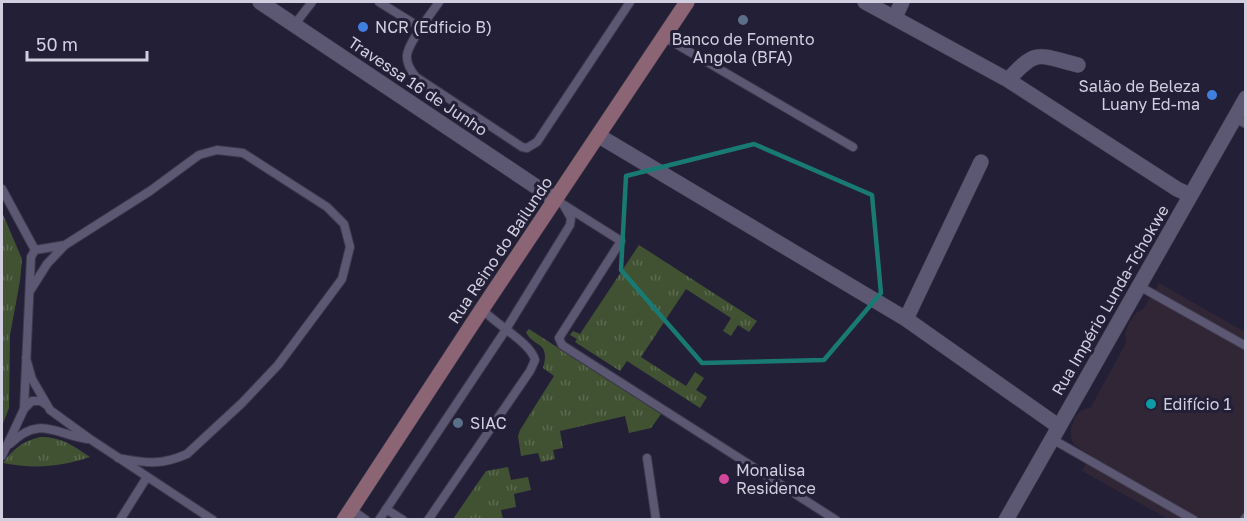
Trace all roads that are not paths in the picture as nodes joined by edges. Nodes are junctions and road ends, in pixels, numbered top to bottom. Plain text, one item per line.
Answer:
1 (312, 2) edge
2 (379, 2) edge
3 (439, 2) edge
4 (630, 2) edge
5 (687, 2) edge
6 (866, 2) edge
7 (902, 2) edge
8 (269, 4) edge
9 (895, 17) junction
10 (296, 24) junction
11 (421, 28) junction
12 (664, 36) junction
13 (1078, 65) dead end
14 (1008, 81) junction
15 (1245, 98) edge
16 (1240, 121) edge
17 (599, 136) junction
18 (853, 147) dead end
19 (981, 162) dead end
20 (2, 189) edge
21 (1191, 195) junction
22 (561, 197) junction
23 (65, 245) junction
24 (39, 249) junction
25 (31, 260) junction
26 (48, 263) junction
27 (1139, 286) junction
28 (30, 291) junction
29 (482, 309) junction
30 (906, 319) junction
31 (505, 331) junction
32 (1245, 346) edge
33 (26, 358) junction
34 (48, 407) junction
35 (23, 412) junction
36 (38, 428) junction
37 (1055, 433) junction
38 (90, 439) junction
39 (4, 453) edge
40 (118, 458) junction
41 (647, 458) dead end
42 (147, 477) junction
43 (386, 509) junction
44 (348, 514) edge
45 (208, 518) edge
46 (120, 519) edge
47 (366, 519) edge
48 (379, 519) edge
49 (404, 519) edge
50 (428, 519) edge
51 (656, 519) edge
52 (836, 519) edge
53 (1006, 519) edge
54 (1194, 519) edge

1 - 10 lane
2 - 11 lane
3 - 11 lane
4 - 11 lane
5 - 12 main road, Rua Reino do Bailundo
6 - 9 street
7 - 9 street
8 - 10 street, Travessa 16 de Junho
9 - 14 street
10 - 22 street, Travessa 16 de Junho
12 - 17 main road, Rua Reino do Bailundo
12 - 18 lane
13 - 14 street
14 - 21 street
15 - 16 street, Rua Império Lunda-Tchokwe
16 - 21 street, Rua Império Lunda-Tchokwe
17 - 22 main road, Rua Reino do Bailundo
17 - 30 street
19 - 30 street
20 - 24 lane
21 - 27 street, Rua Império Lunda-Tchokwe
22 - 29 main road, Rua Reino do Bailundo
22 - 31 lane
22 - 52 lane
23 - 24 lane
23 - 26 lane
23 - 40 lane
24 - 25 lane
24 - 26 lane
25 - 26 lane
25 - 28 lane
26 - 28 lane
27 - 32 lane
27 - 37 street, Rua Império Lunda-Tchokwe
28 - 33 lane
29 - 31 lane
29 - 44 main road, Rua Reino do Bailundo
30 - 37 street
31 - 43 lane
31 - 50 lane
33 - 34 lane
33 - 35 lane
34 - 35 lane
34 - 36 lane
34 - 38 lane
35 - 36 lane
35 - 39 lane
36 - 38 lane
36 - 39 lane
37 - 53 street, Rua Império Lunda-Tchokwe
37 - 54 lane
38 - 40 lane
40 - 42 lane
41 - 51 lane
42 - 45 lane
42 - 46 lane
43 - 48 lane
43 - 49 lane
44 - 47 lane

